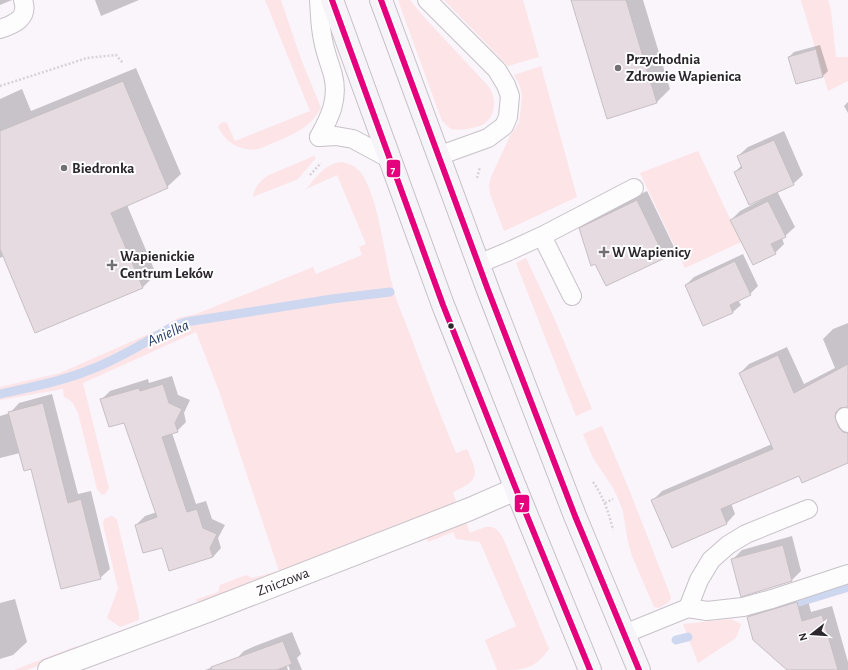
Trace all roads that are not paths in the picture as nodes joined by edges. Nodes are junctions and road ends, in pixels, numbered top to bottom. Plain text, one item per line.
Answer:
1 (23, 0) edge
2 (318, 0) edge
3 (332, 0) edge
4 (381, 0) edge
5 (426, 0) edge
6 (0, 30) edge
7 (438, 156) junction
8 (390, 159) junction
9 (634, 188) dead end
10 (542, 236) junction
11 (478, 264) junction
12 (572, 296) dead end
13 (516, 489) junction
14 (808, 509) dead end
15 (848, 574) edge
16 (688, 608) junction
17 (624, 634) junction
18 (49, 670) edge
19 (590, 670) edge
20 (639, 670) edge

1 - 6 lane
2 - 8 lane
3 - 8 main road
4 - 7 main road
5 - 7 lane
7 - 11 main road
8 - 13 main road
9 - 10 lane
10 - 11 lane
10 - 12 lane
11 - 17 main road
13 - 18 street, Zniczowa
13 - 19 main road
14 - 16 lane
15 - 16 lane
16 - 17 lane
17 - 20 main road

